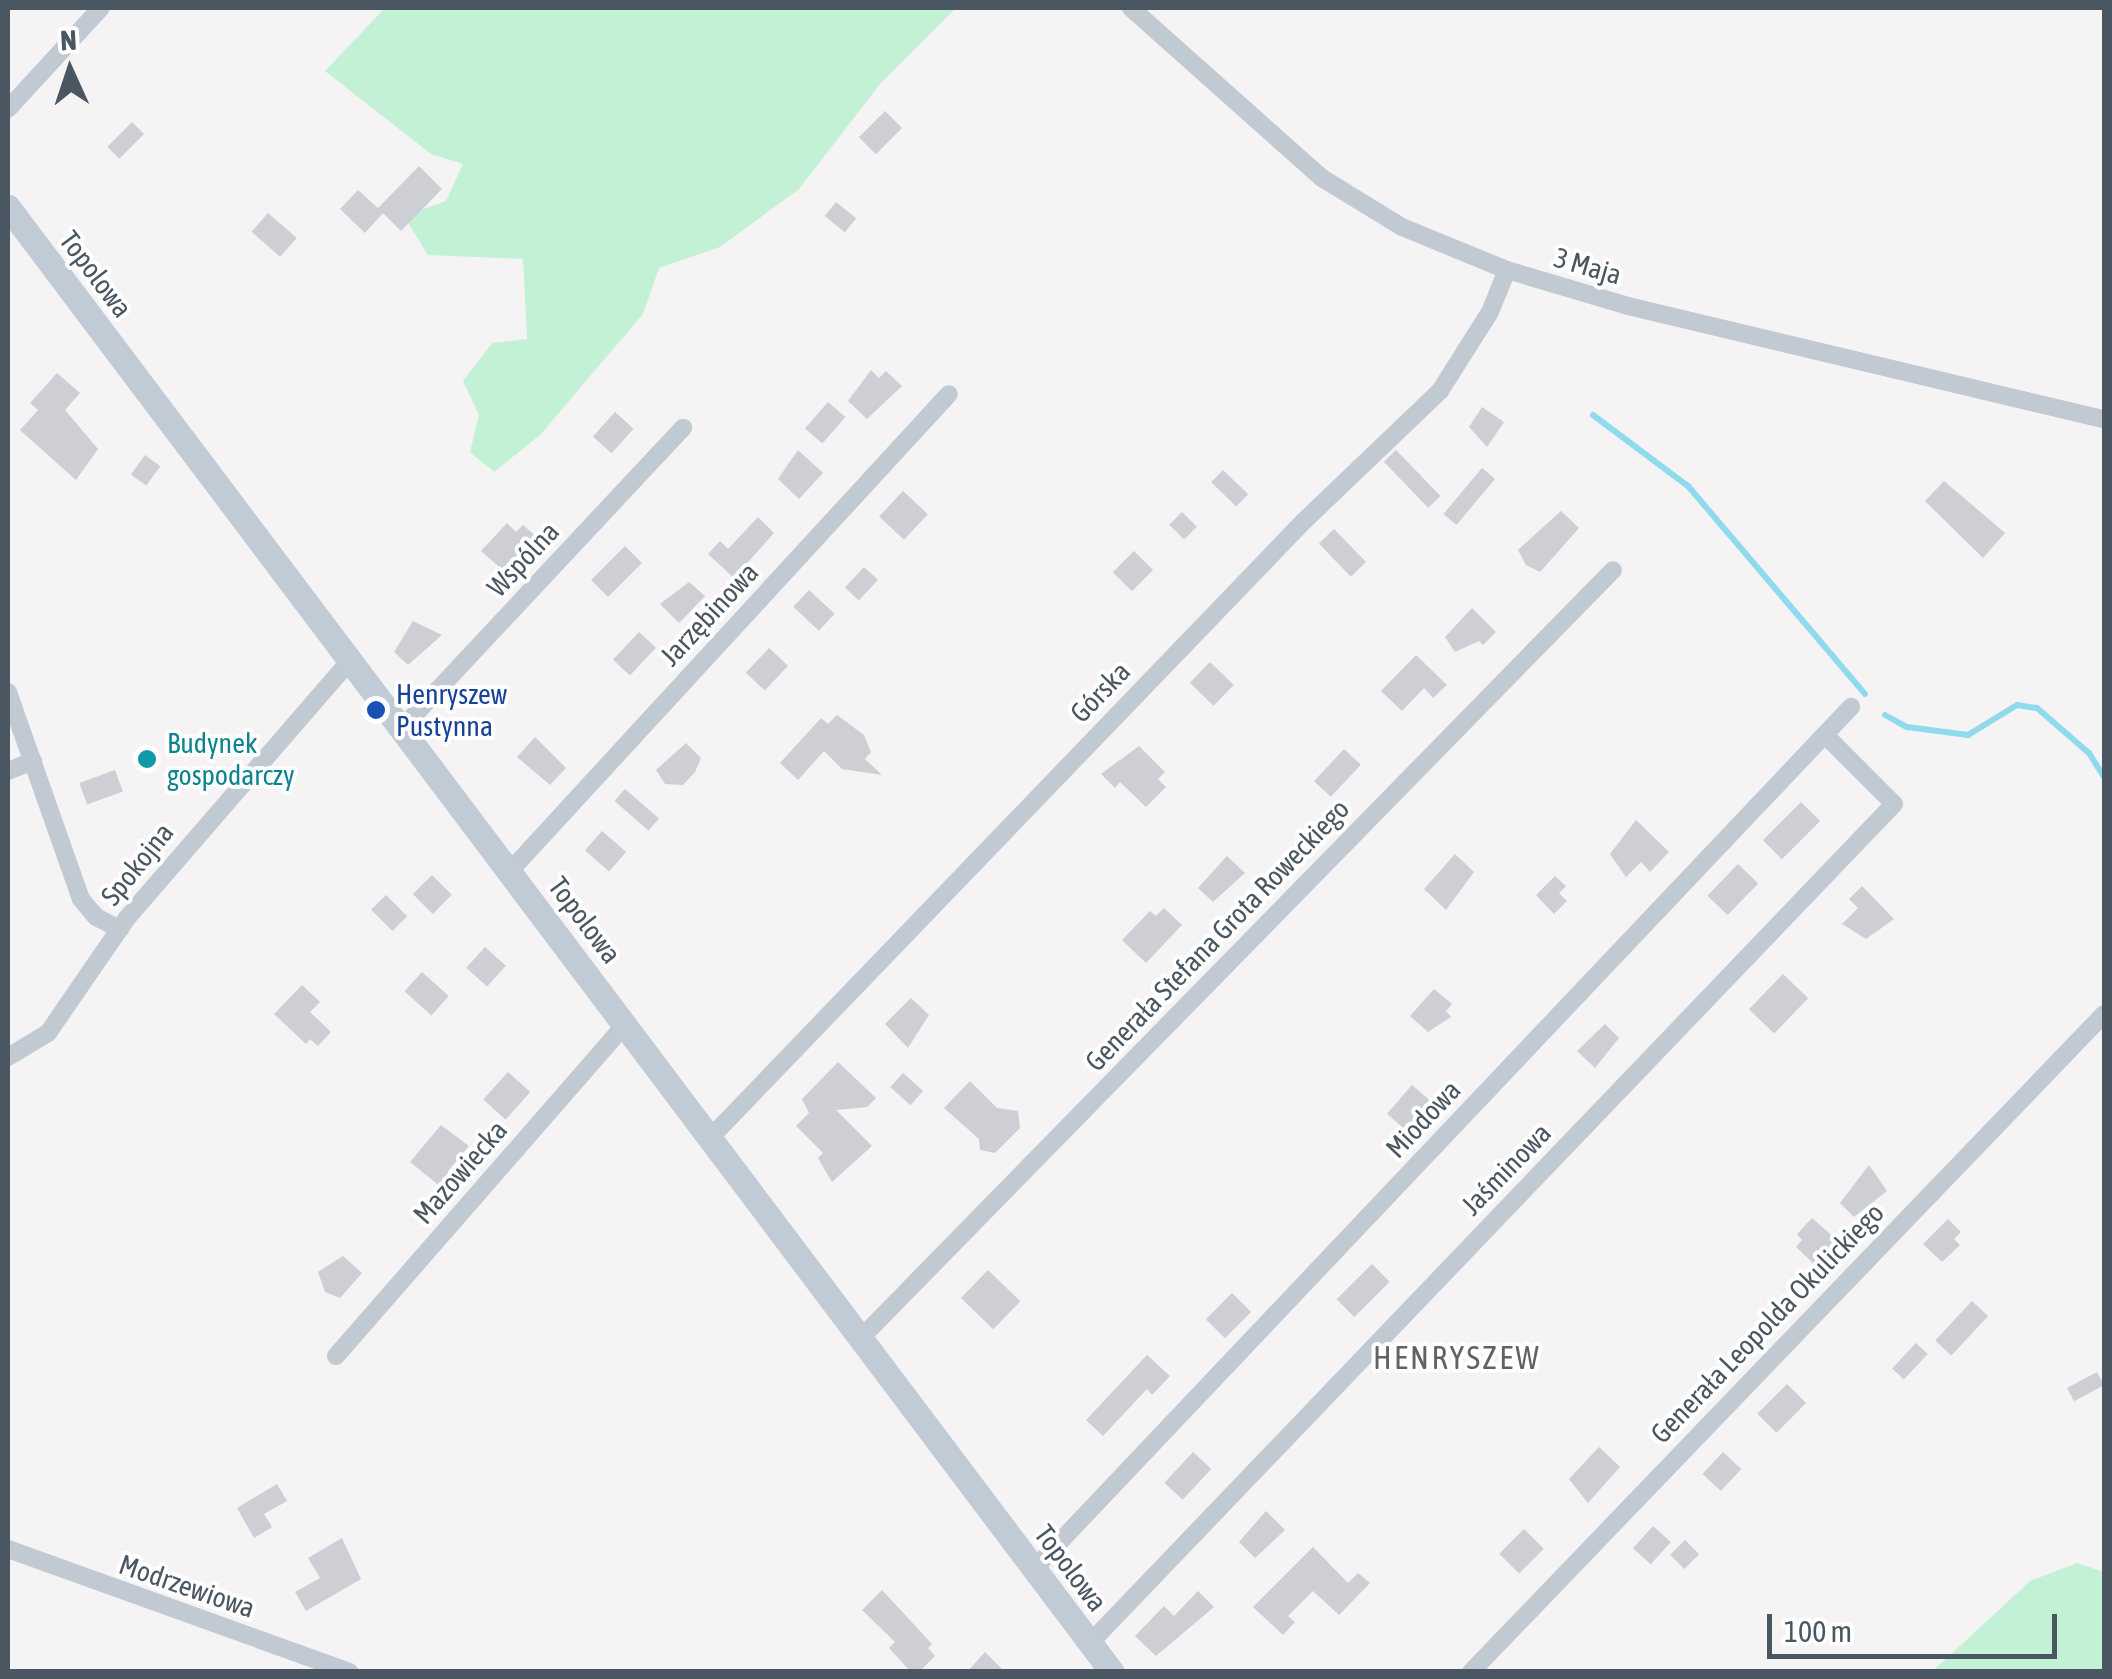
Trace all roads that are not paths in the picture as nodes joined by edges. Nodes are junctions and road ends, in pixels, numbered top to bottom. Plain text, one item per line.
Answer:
1 (101, 8) edge
2 (1131, 8) edge
3 (8, 109) edge
4 (8, 207) edge
5 (1507, 270) junction
6 (949, 394) dead end
7 (2104, 418) edge
8 (683, 428) dead end
9 (1613, 570) dead end
10 (352, 658) junction
11 (8, 692) edge
12 (1852, 707) dead end
13 (403, 727) junction
14 (1825, 735) junction
15 (33, 761) junction
16 (8, 771) edge
17 (510, 871) junction
18 (120, 929) junction
19 (2104, 1014) edge
20 (626, 1024) junction
21 (8, 1057) edge
22 (710, 1138) junction
23 (860, 1339) junction
24 (336, 1356) dead end
25 (8, 1548) edge
26 (1034, 1569) junction
27 (1090, 1642) junction
28 (350, 1672) edge
29 (1112, 1672) edge
30 (1471, 1672) edge

1 - 3 street
2 - 5 street, 3 Maja
4 - 10 street, Topolowa
5 - 7 street, 3 Maja
5 - 22 street, Górska
6 - 17 street, Jarzębinowa
8 - 13 street, Wspólna
9 - 23 street, Generała Stefana Grota Roweckiego
10 - 13 street, Topolowa
10 - 18 street, Spokojna
11 - 15 street
12 - 14 street, Miodowa
13 - 17 street, Topolowa
14 - 26 street, Miodowa
14 - 27 street, Jaśminowa
15 - 16 street
15 - 18 street
17 - 20 street, Topolowa
18 - 21 street, Spokojna
19 - 30 street, Generała Leopolda Okulickiego
20 - 22 street, Topolowa
20 - 24 street, Mazowiecka
22 - 23 street, Topolowa
23 - 26 street, Topolowa
25 - 28 street, Modrzewiowa
26 - 27 street, Topolowa
27 - 29 street, Topolowa

